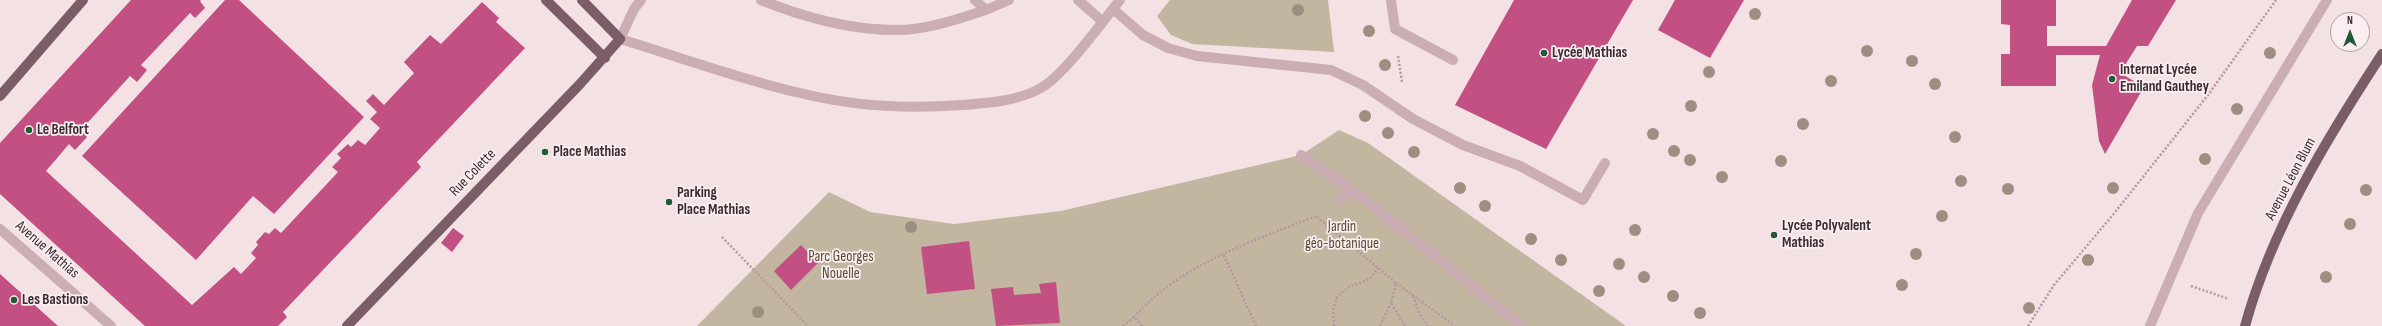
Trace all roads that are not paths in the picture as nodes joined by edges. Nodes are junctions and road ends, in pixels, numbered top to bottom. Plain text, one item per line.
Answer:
1 (83, 0) edge
2 (546, 0) edge
3 (582, 0) edge
4 (641, 0) edge
5 (761, 0) edge
6 (974, 0) edge
7 (1009, 0) edge
8 (1078, 0) edge
9 (1120, 0) edge
10 (1391, 0) edge
11 (2327, 0) edge
12 (1113, 9) junction
13 (986, 10) junction
14 (1102, 21) junction
15 (620, 39) junction
16 (2382, 54) edge
17 (605, 58) junction
18 (1453, 60) dead end
19 (0, 96) edge
20 (1301, 155) dead end
21 (1605, 163) dead end
22 (1354, 191) junction
23 (1339, 200) dead end
24 (0, 229) edge
25 (111, 326) edge
26 (347, 326) edge
27 (1522, 326) edge
28 (2150, 326) edge
29 (2245, 326) edge

1 - 19 main road
2 - 17 main road
3 - 15 main road
4 - 15 street
5 - 13 street
6 - 13 street
7 - 13 street
8 - 14 street
9 - 12 street
10 - 18 street
11 - 28 street
12 - 14 street
12 - 21 street
14 - 15 street
15 - 17 main road, Rue Colette
16 - 29 main road, Avenue Léon Blum
17 - 26 main road, Rue Colette
20 - 22 street
22 - 23 street
22 - 27 street
24 - 25 street, Avenue Mathias

